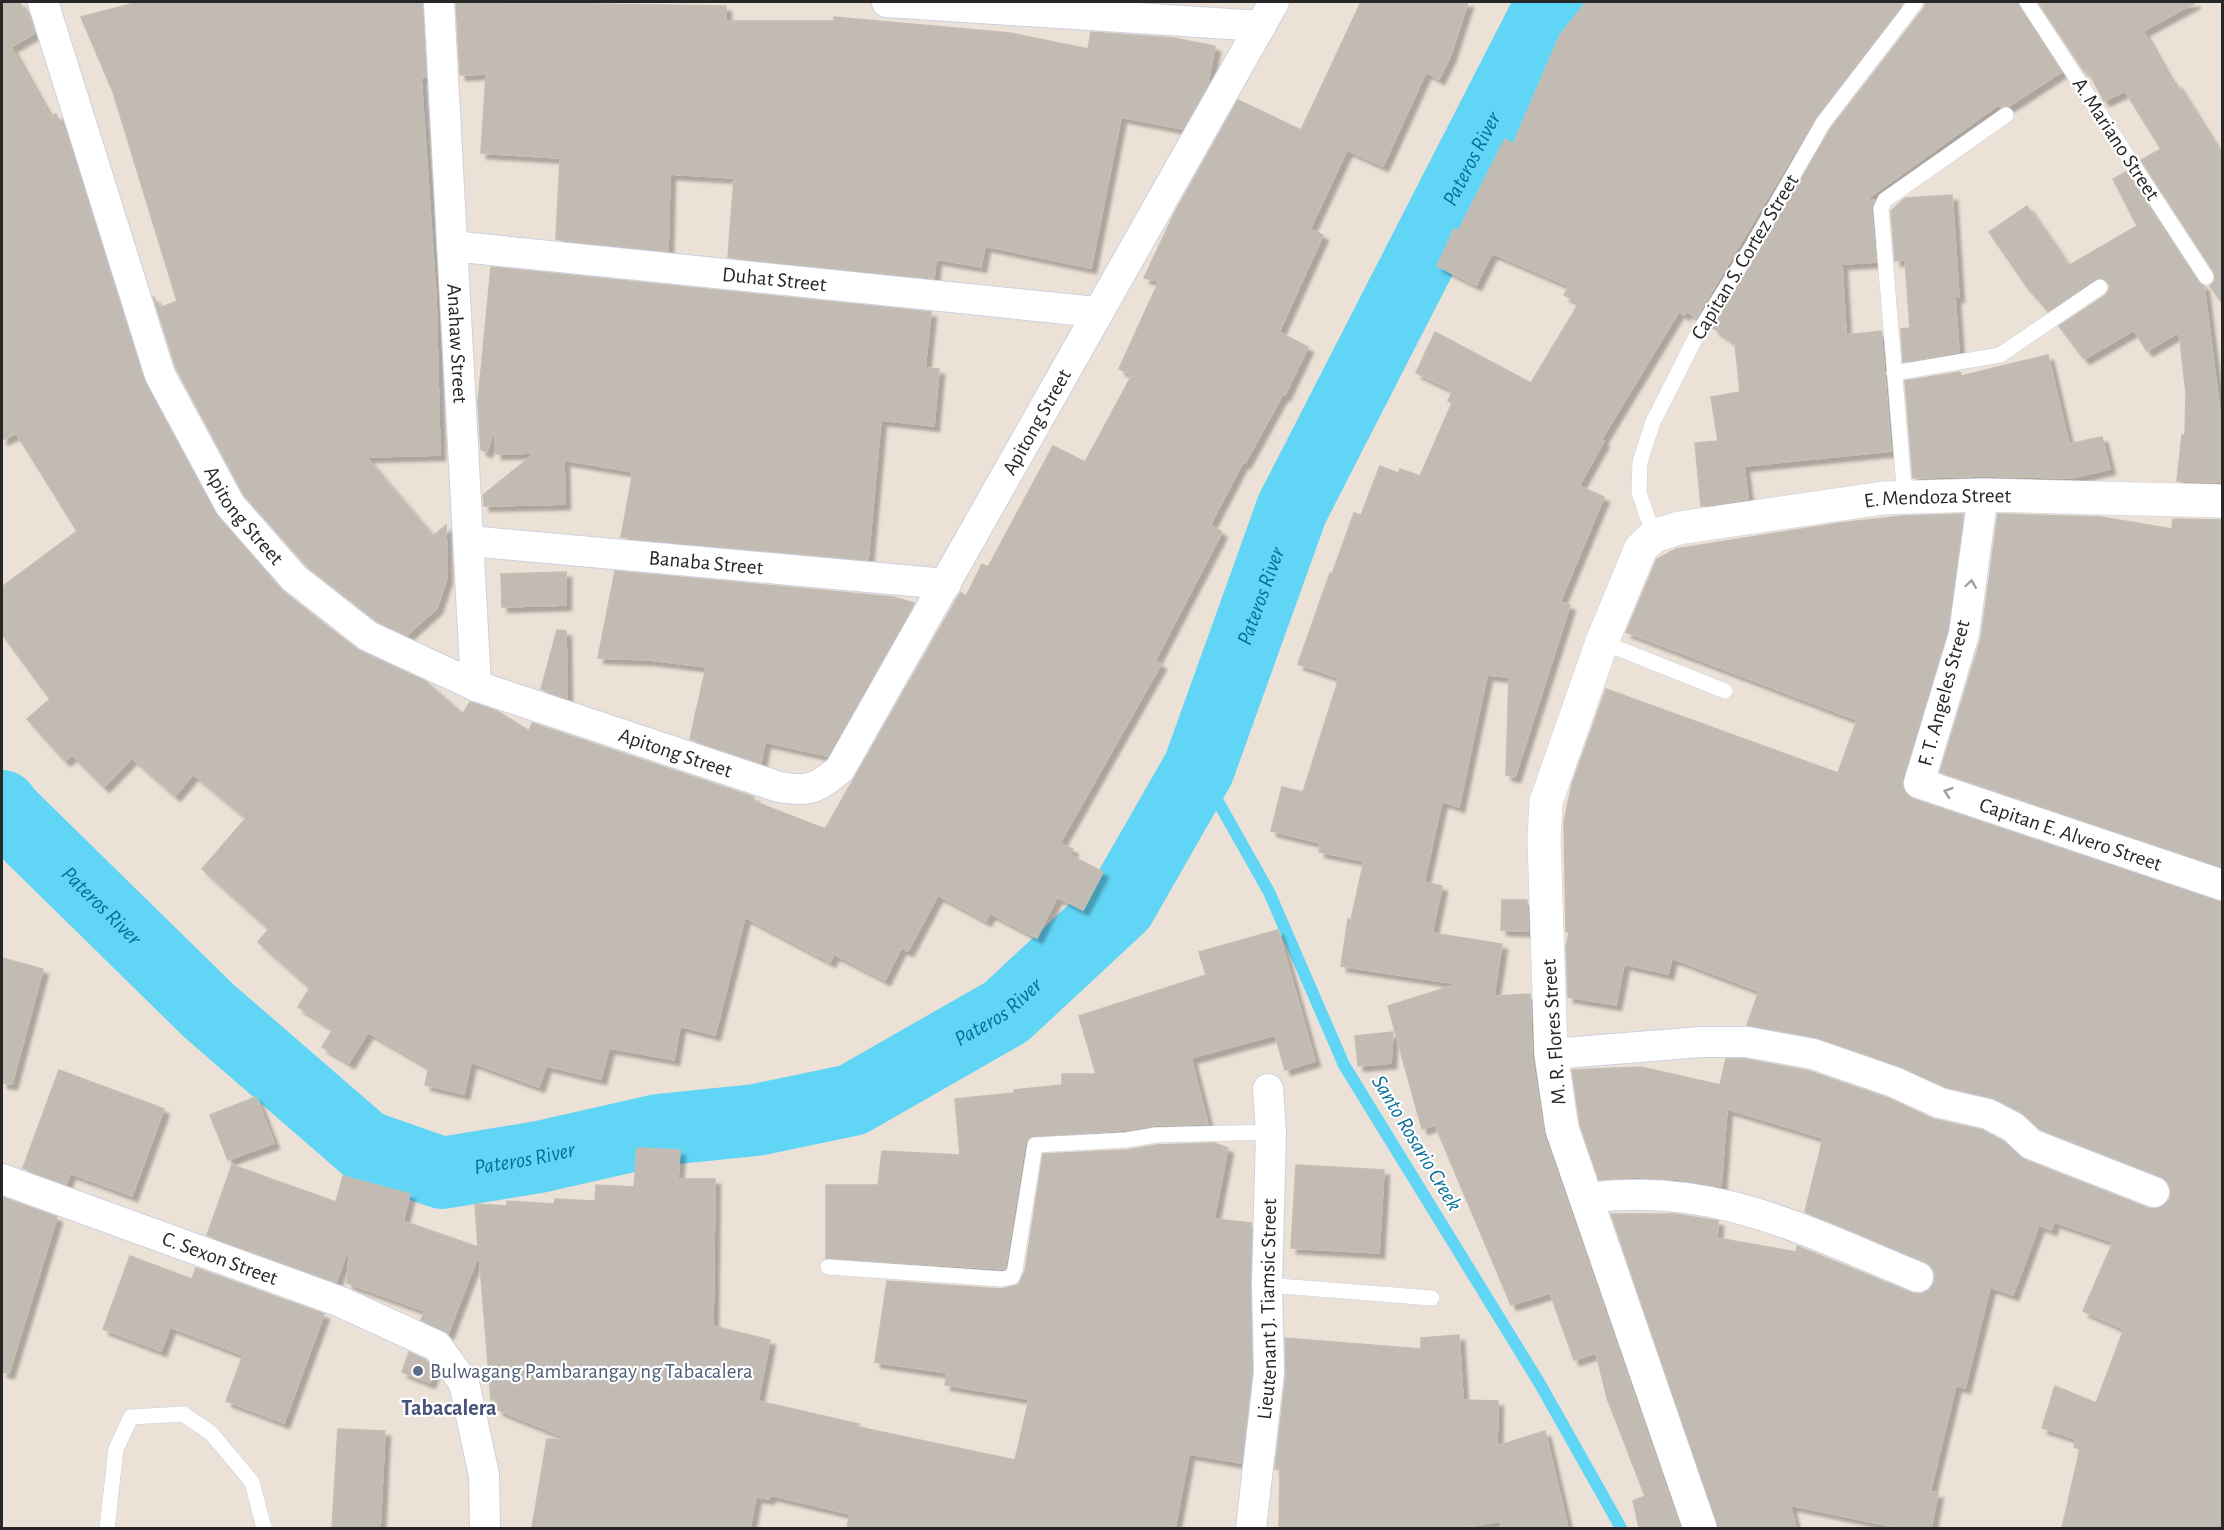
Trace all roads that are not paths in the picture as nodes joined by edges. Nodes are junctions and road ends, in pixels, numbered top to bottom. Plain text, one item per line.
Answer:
1 (43, 2) edge
2 (439, 2) edge
3 (887, 2) edge
4 (1916, 2) edge
5 (2027, 2) edge
6 (1267, 14) edge
7 (2006, 115) dead end
8 (452, 246) junction
9 (2206, 277) dead end
10 (2100, 287) dead end
11 (1096, 312) junction
12 (1894, 373) junction
13 (1983, 495) junction
14 (1905, 498) junction
15 (2223, 501) edge
16 (1654, 536) junction
17 (469, 541) junction
18 (946, 584) junction
19 (1602, 642) junction
20 (476, 686) junction
21 (1725, 690) dead end
22 (1919, 783) joint
23 (2223, 885) edge
24 (1551, 1054) junction
25 (1269, 1089) dead end
26 (1271, 1132) junction
27 (2, 1179) edge
28 (2154, 1192) dead end
29 (1587, 1198) junction
30 (828, 1267) dead end
31 (1918, 1277) dead end
32 (1267, 1285) junction
33 (1432, 1298) dead end
34 (107, 1528) edge
35 (264, 1528) edge
36 (484, 1528) edge
37 (1251, 1528) edge
38 (1700, 1528) edge

1 - 20 street, Apitong Street
2 - 8 street, Anahaw Street
3 - 6 street
4 - 16 lane, Capitan S. Cortez Street
5 - 9 lane, A. Mariano Street
6 - 11 street, Apitong Street
7 - 12 lane
8 - 11 street, Duhat Street
8 - 17 street, Anahaw Street
10 - 12 lane
11 - 18 street, Apitong Street
12 - 14 lane
13 - 14 street, E. Mendoza Street
13 - 15 street, E. Mendoza Street
22 -> 13 street, F. T. Angeles Street
14 - 16 street, E. Mendoza Street
16 - 19 street, M. R. Flores Street
17 - 18 street, Banaba Street
17 - 20 street, Anahaw Street
18 - 20 street, Apitong Street
19 - 21 lane
19 - 24 street, M. R. Flores Street
23 -> 22 street, Capitan E. Alvero Street
24 - 28 street
24 - 29 street, M. R. Flores Street
25 - 26 street, Lieutenant J. Tiamsic Street
26 - 30 lane
26 - 32 street, Lieutenant J. Tiamsic Street
27 - 36 street, C. Sexon Street
29 - 31 street
29 - 38 street, M. R. Flores Street
32 - 33 lane
32 - 37 street, Lieutenant J. Tiamsic Street
34 - 35 lane

